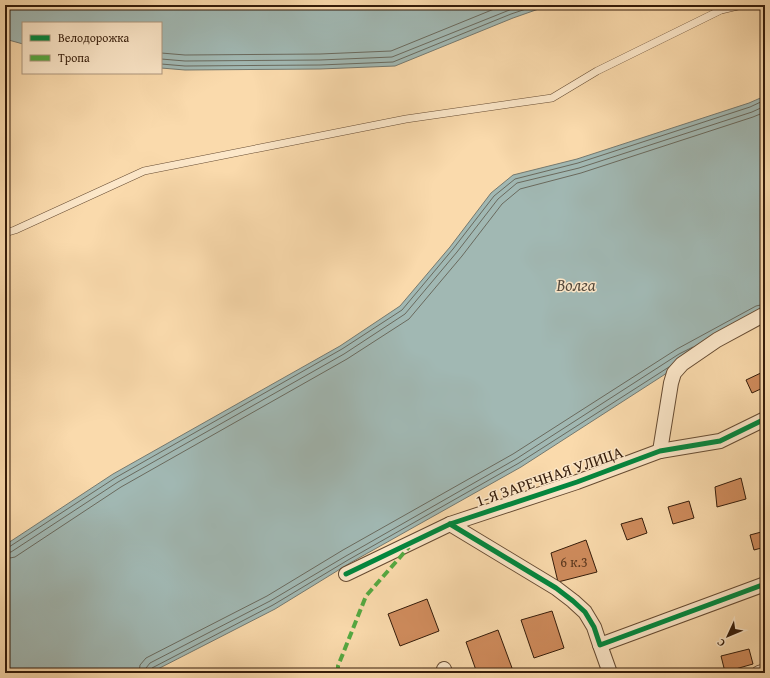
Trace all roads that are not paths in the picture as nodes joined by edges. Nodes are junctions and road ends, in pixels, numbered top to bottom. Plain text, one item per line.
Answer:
1 (742, 5) edge
2 (5, 233) edge
3 (765, 314) edge
4 (765, 419) edge
5 (660, 451) junction
6 (450, 524) junction
7 (346, 574) dead end
8 (765, 584) edge
9 (600, 645) junction
10 (765, 671) edge
11 (610, 673) edge
12 (759, 673) edge

1 - 2 lane
3 - 5 street
4 - 5 street, 1-Я ЗАРЕЧНАЯ УЛИЦА
5 - 6 street, 1-Я ЗАРЕЧНАЯ УЛИЦА
6 - 7 street, 1-Я ЗАРЕЧНАЯ УЛИЦА
6 - 9 street
8 - 9 street
9 - 11 street
10 - 12 street

